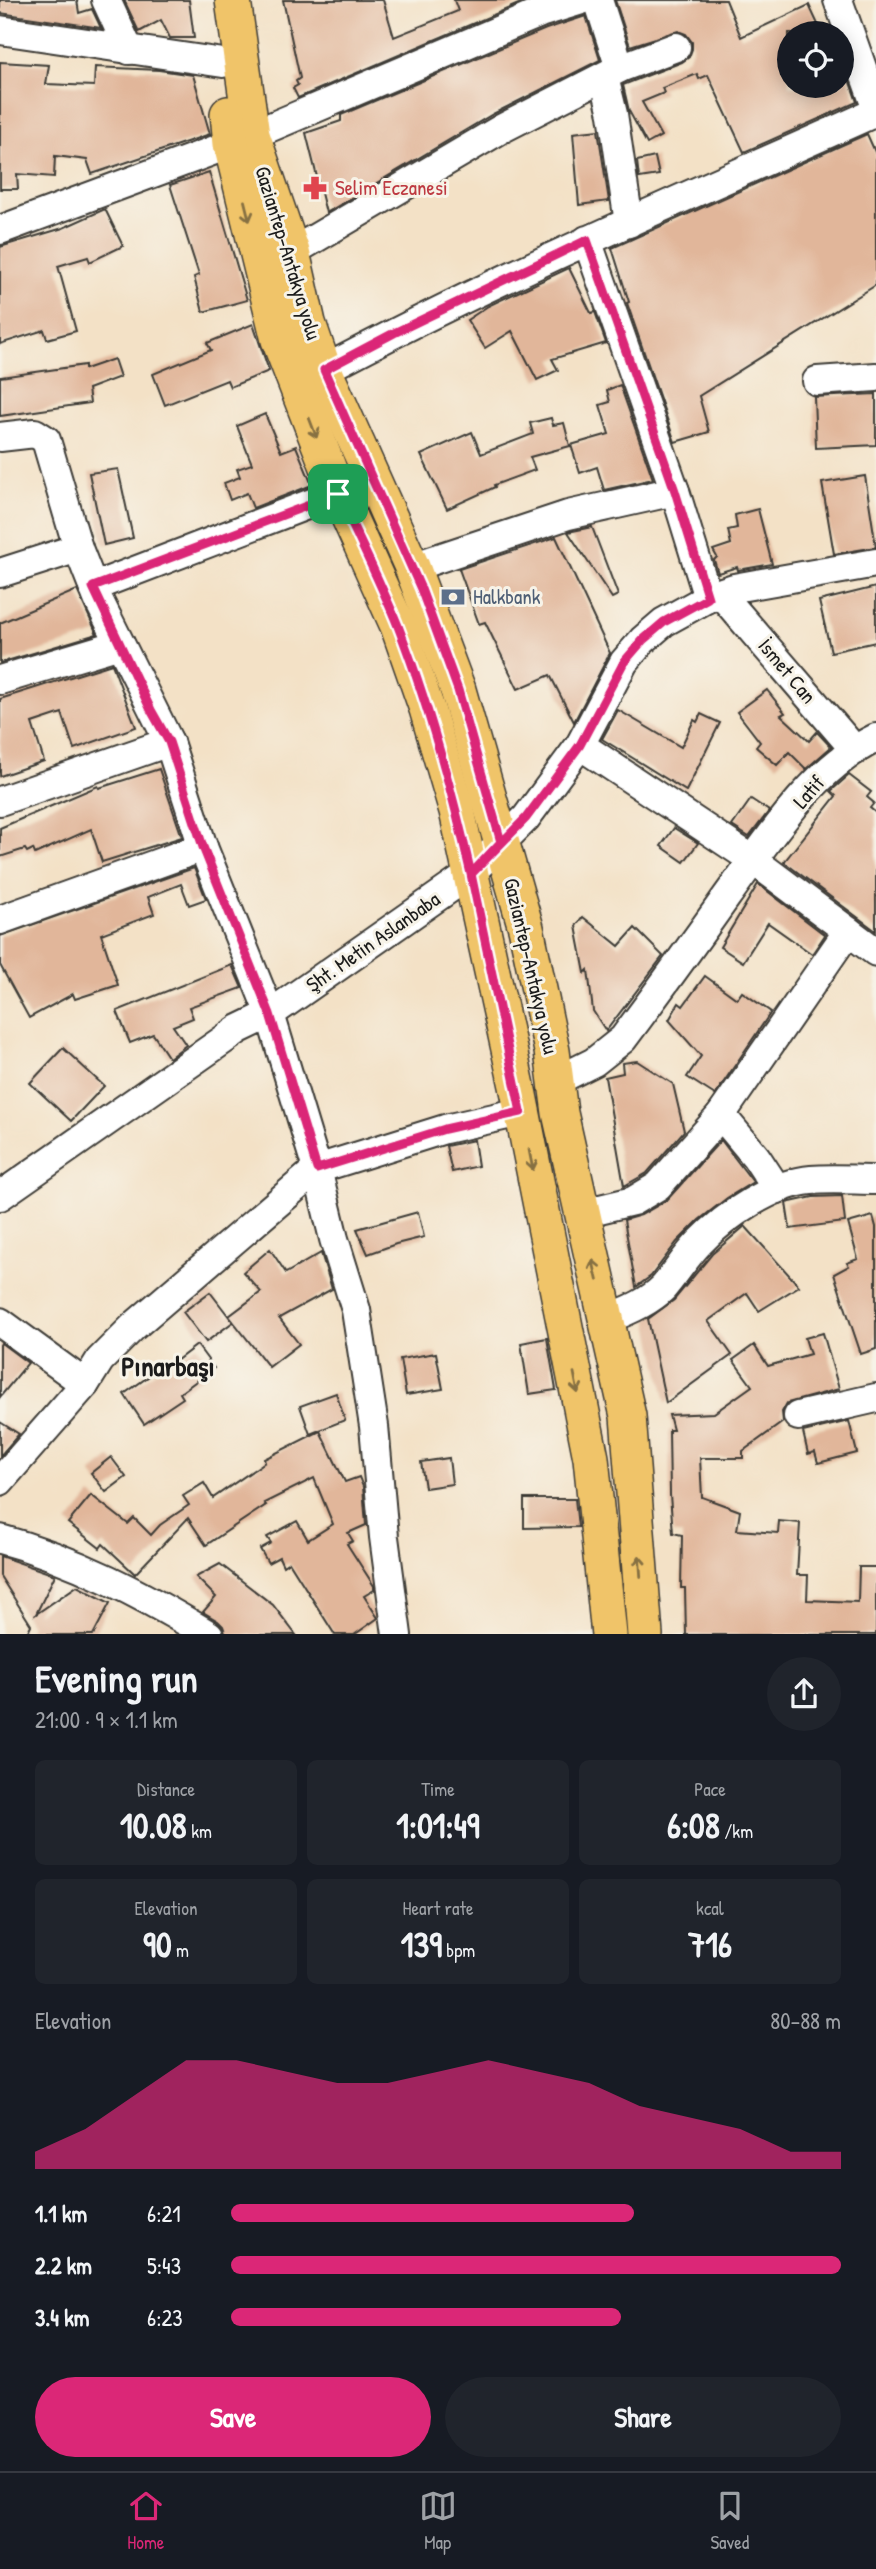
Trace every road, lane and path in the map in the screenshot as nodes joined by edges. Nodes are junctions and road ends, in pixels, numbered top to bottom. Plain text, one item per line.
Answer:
1 (106, 0) edge
2 (213, 0) edge
3 (233, 0) edge
4 (582, 0) edge
5 (598, 0) edge
6 (838, 0) edge
7 (0, 30) edge
8 (676, 47) dead end
9 (129, 50) junction
10 (223, 63) junction
11 (612, 72) junction
12 (876, 110) edge
13 (241, 140) junction
14 (629, 223) junction
15 (0, 230) edge
16 (587, 240) junction
17 (292, 252) junction
18 (324, 370) junction
19 (876, 377) edge
20 (817, 381) dead end
21 (0, 437) edge
22 (675, 491) junction
23 (338, 494) junction
24 (78, 548) junction
25 (876, 562) edge
26 (412, 567) junction
27 (0, 573) edge
28 (93, 587) junction
29 (714, 595) junction
30 (120, 644) junction
31 (0, 680) edge
32 (169, 742) junction
33 (865, 744) edge
34 (580, 745) junction
35 (0, 801) edge
36 (501, 842) junction
37 (203, 847) junction
38 (753, 860) junction
39 (471, 874) junction
40 (0, 920) edge
41 (848, 931) junction
42 (876, 952) edge
43 (270, 1014) junction
44 (556, 1081) junction
45 (521, 1112) junction
46 (721, 1115) junction
47 (317, 1169) junction
48 (876, 1180) edge
49 (777, 1189) junction
50 (2, 1192) edge
51 (583, 1213) junction
52 (606, 1319) junction
53 (0, 1322) edge
54 (85, 1384) junction
55 (876, 1398) edge
56 (798, 1416) dead end
57 (0, 1481) edge
58 (0, 1539) edge
59 (209, 1634) edge
60 (397, 1634) edge
61 (609, 1634) edge
62 (645, 1634) edge

1 - 9 street
2 - 10 main road, Gaziantep-Antakya yolu
3 - 13 main road, Gaziantep-Antakya yolu
4 - 13 street
5 - 11 street
6 - 12 street
7 - 9 street
8 - 11 street
9 - 10 street
10 - 13 main road, Gaziantep-Antakya yolu
11 - 14 street
11 - 17 street
12 - 14 street
13 - 15 street
13 - 17 main road, Gaziantep-Antakya yolu
13 -> 23 main road, Gaziantep-Antakya yolu
14 - 16 street
16 - 18 street
16 - 22 street
17 - 18 main road, Gaziantep-Antakya yolu
18 - 26 main road, Gaziantep-Antakya yolu
19 - 20 street
21 - 24 street
22 - 26 street
22 - 29 street
23 - 28 street
23 - 39 main road, Gaziantep-Antakya yolu
24 - 27 street
24 - 28 street
25 - 29 street, Şht. Metin Aslanbaba
26 - 36 main road, Gaziantep-Antakya yolu
28 - 30 street
29 - 33 street, İsmet Can
29 - 34 street, Şht. Metin Aslanbaba
30 - 31 street
30 - 32 street
32 - 35 street
32 - 37 street
33 - 38 street, Latif
34 - 36 street, Şht. Metin Aslanbaba
34 - 38 street
36 - 39 street, Şht. Metin Aslanbaba
36 - 44 main road, Gaziantep-Antakya yolu
37 - 40 street
37 - 43 street
38 - 41 street
38 - 44 street, Latif
39 - 43 street, Şht. Metin Aslanbaba
39 - 45 main road, Gaziantep-Antakya yolu
41 - 42 street
41 - 46 street
43 - 47 street
43 - 50 street, Şht. Metin Aslanbaba
44 - 51 main road, Gaziantep-Antakya yolu
45 - 47 street
45 -> 61 main road, Gaziantep-Antakya yolu
46 - 49 street
46 - 51 street
47 - 54 street
47 - 60 street
48 - 49 street
49 - 52 street
52 -> 51 main road, Gaziantep-Antakya yolu
62 -> 52 main road, Gaziantep-Antakya yolu
53 - 54 street
54 - 57 street
55 - 56 street
58 - 59 street

